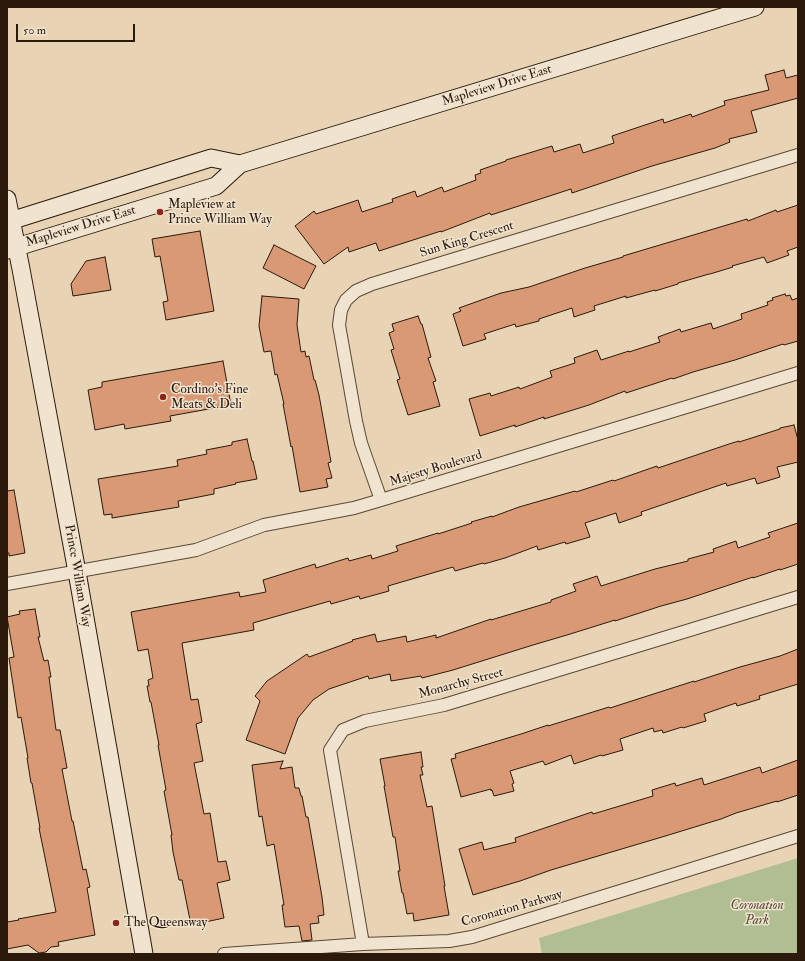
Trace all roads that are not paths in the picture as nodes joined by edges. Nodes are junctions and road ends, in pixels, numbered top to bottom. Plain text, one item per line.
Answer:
1 (755, 7) edge
2 (798, 155) edge
3 (240, 164) junction
4 (7, 200) edge
5 (9, 221) edge
6 (12, 248) edge
7 (798, 373) edge
8 (381, 500) junction
9 (77, 572) junction
10 (7, 584) edge
11 (798, 597) edge
12 (798, 836) edge
13 (363, 944) junction
14 (144, 954) edge
15 (224, 954) edge

1 - 3 main road, Mapleview Drive East
2 - 8 street, Sun King Crescent
3 - 5 main road, Mapleview Drive East
3 - 6 main road, Mapleview Drive East
4 - 5 main road, Prince William Way
5 - 6 main road, Prince William Way
6 - 9 main road, Prince William Way
7 - 8 street, Majesty Boulevard
8 - 9 street, Majesty Boulevard
9 - 10 street, Majesty Boulevard
9 - 14 main road, Prince William Way
11 - 13 street, Monarchy Street
12 - 13 street, Coronation Parkway
13 - 15 street, Coronation Parkway

